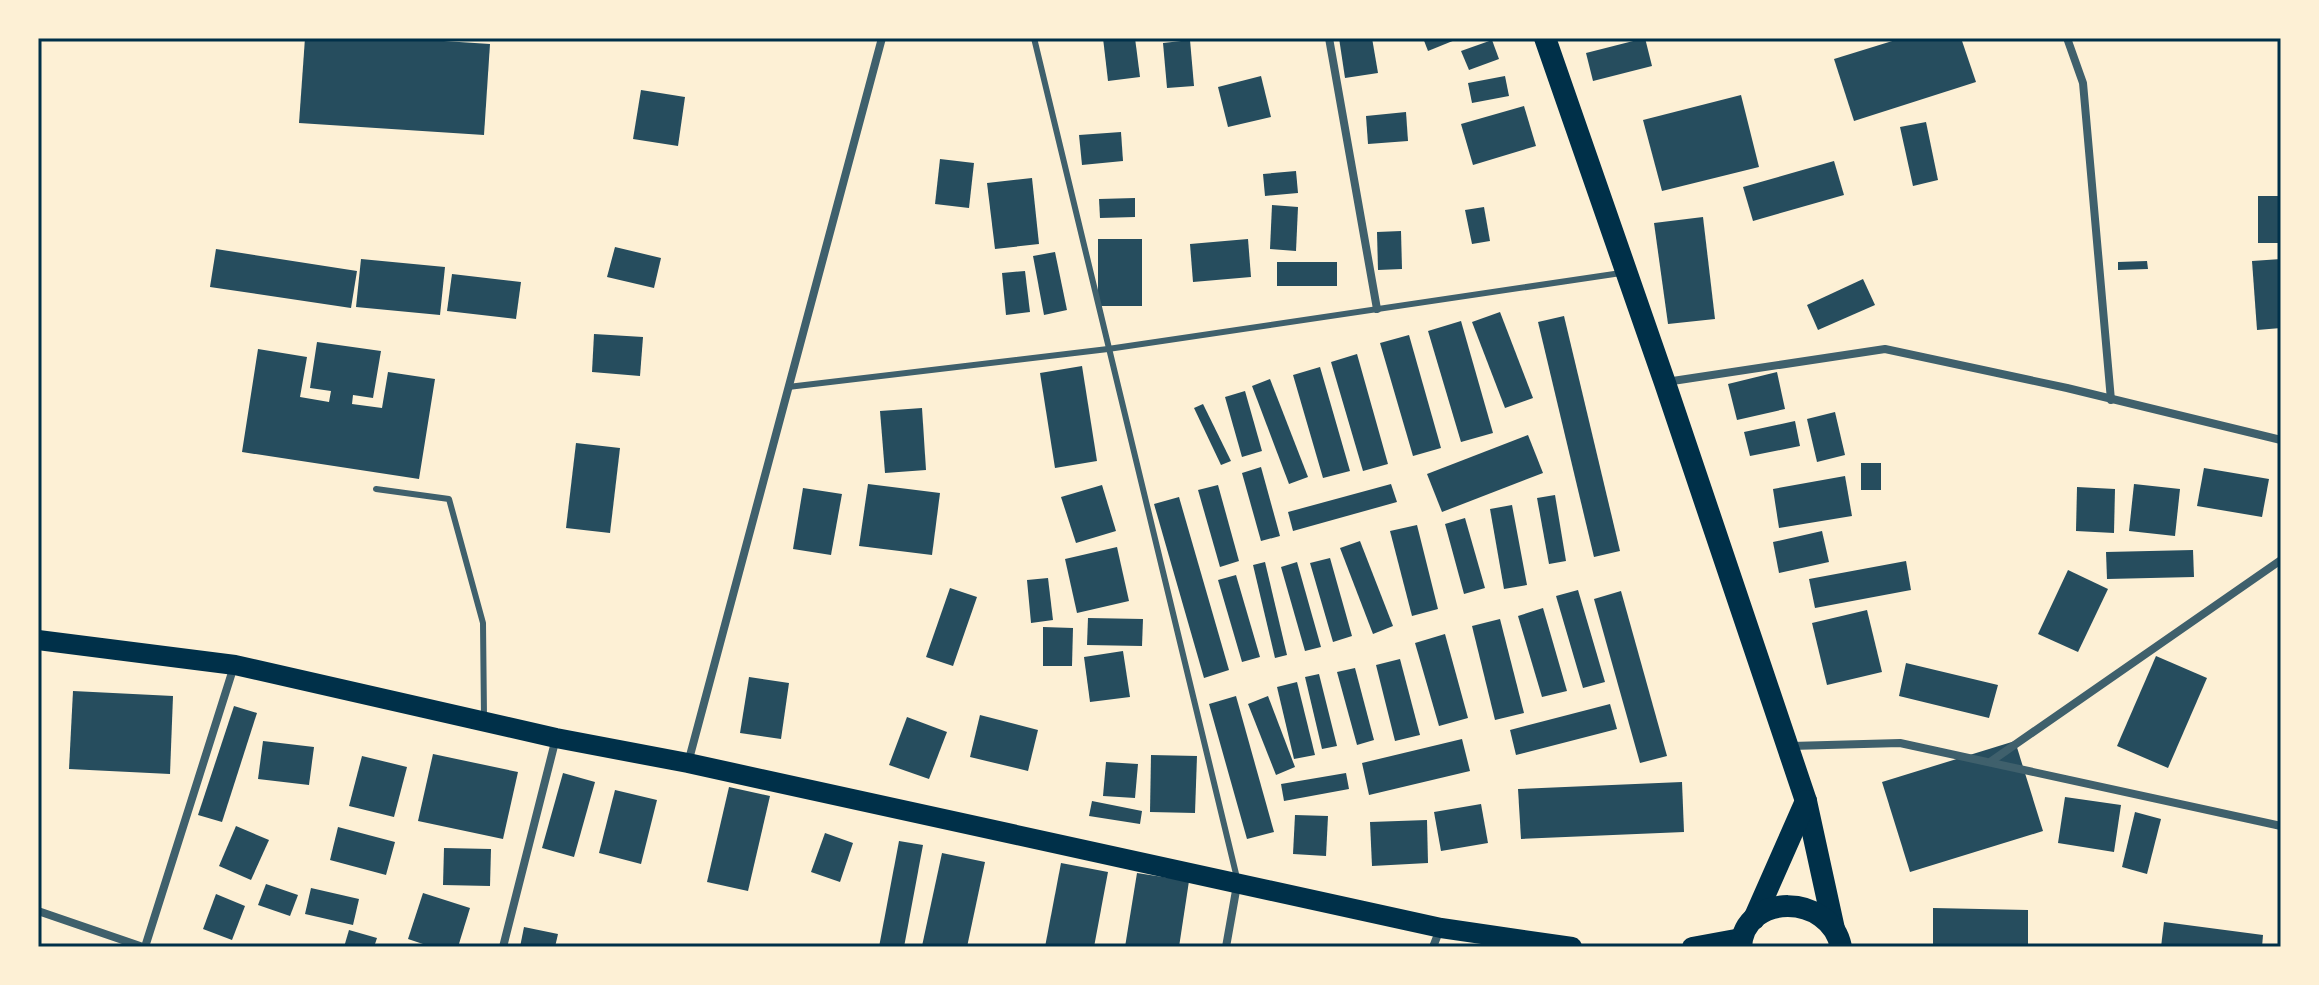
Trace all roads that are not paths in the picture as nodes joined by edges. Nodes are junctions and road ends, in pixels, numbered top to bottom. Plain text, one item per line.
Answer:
1 (882, 38) edge
2 (1034, 38) edge
3 (1329, 38) edge
4 (1545, 38) edge
5 (2067, 38) edge
6 (1626, 272) junction
7 (1377, 309) junction
8 (1108, 349) junction
9 (1665, 383) junction
10 (788, 387) junction
11 (2111, 400) junction
12 (2281, 440) edge
13 (376, 489) dead end
14 (2281, 560) edge
15 (38, 640) edge
16 (235, 665) junction
17 (485, 721) junction
18 (556, 738) junction
19 (1787, 746) junction
20 (1990, 762) junction
21 (688, 763) junction
22 (1806, 801) junction
23 (2281, 826) edge
24 (1238, 882) junction
25 (38, 911) edge
26 (1745, 935) edge
27 (1437, 937) edge
28 (1837, 938) edge
29 (144, 947) edge
30 (503, 947) edge
31 (1226, 947) edge
32 (1572, 947) edge
33 (1692, 947) edge

1 - 10 street
2 - 8 lane
3 - 7 street
4 - 6 highway
5 - 11 street
6 - 7 lane
6 - 9 highway
7 - 8 lane
8 - 10 lane
8 - 24 lane
9 - 11 street
9 - 19 highway
10 - 21 street
11 - 12 street
13 - 17 lane
14 - 20 street
15 - 16 main road
16 - 17 main road
16 - 29 street
17 - 18 main road
18 - 21 main road
18 - 30 street
19 - 20 street
19 - 22 highway
20 - 23 street
21 - 24 main road
22 - 26 highway
22 - 28 highway
24 - 27 main road
24 - 31 street
25 - 29 street
26 - 28 highway
26 - 33 main road
27 - 32 main road

